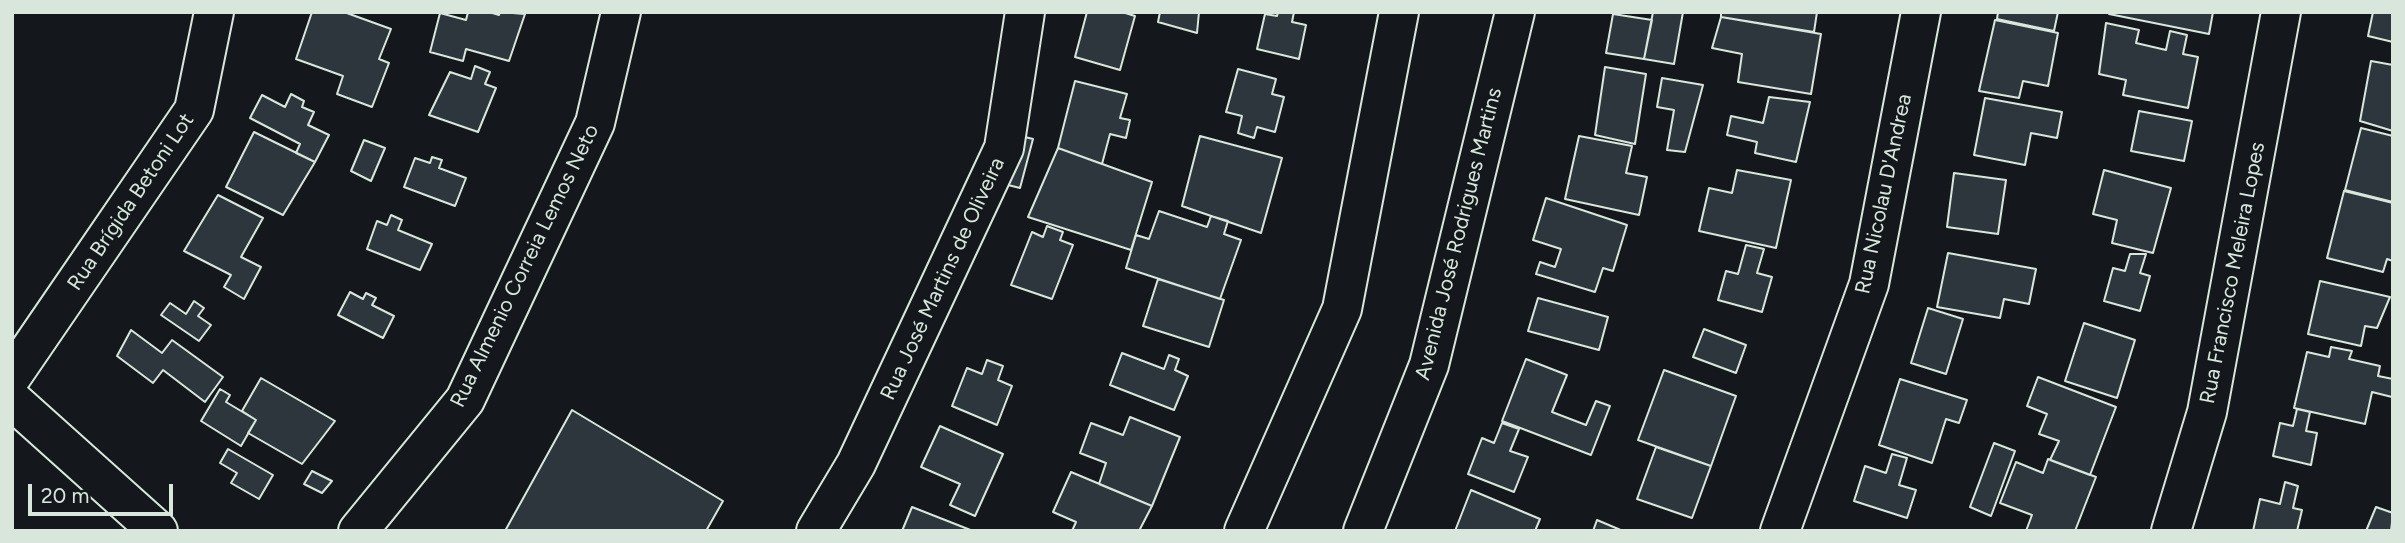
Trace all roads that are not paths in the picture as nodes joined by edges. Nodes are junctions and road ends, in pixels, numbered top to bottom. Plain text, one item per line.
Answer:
1 (214, 12) edge
2 (621, 12) edge
3 (1026, 12) edge
4 (1399, 12) edge
5 (1515, 12) edge
6 (1921, 12) edge
7 (2281, 12) edge
8 (12, 376) edge
9 (12, 400) edge
10 (158, 531) edge
11 (358, 531) edge
12 (816, 531) edge
13 (1244, 531) edge
14 (1363, 531) edge
15 (1780, 531) edge
16 (2171, 531) edge

1 - 8 street, Rua Brígida Betoni Lot
2 - 11 street, Rua Almenio Correia Lemos Neto
3 - 12 street, Rua José Martins de Oliveira
4 - 13 street
5 - 14 street, Avenida José Rodrigues Martins
6 - 15 street, Rua Nicolau D'Andrea
7 - 16 street, Rua Francisco Meleira Lopes
9 - 10 street

